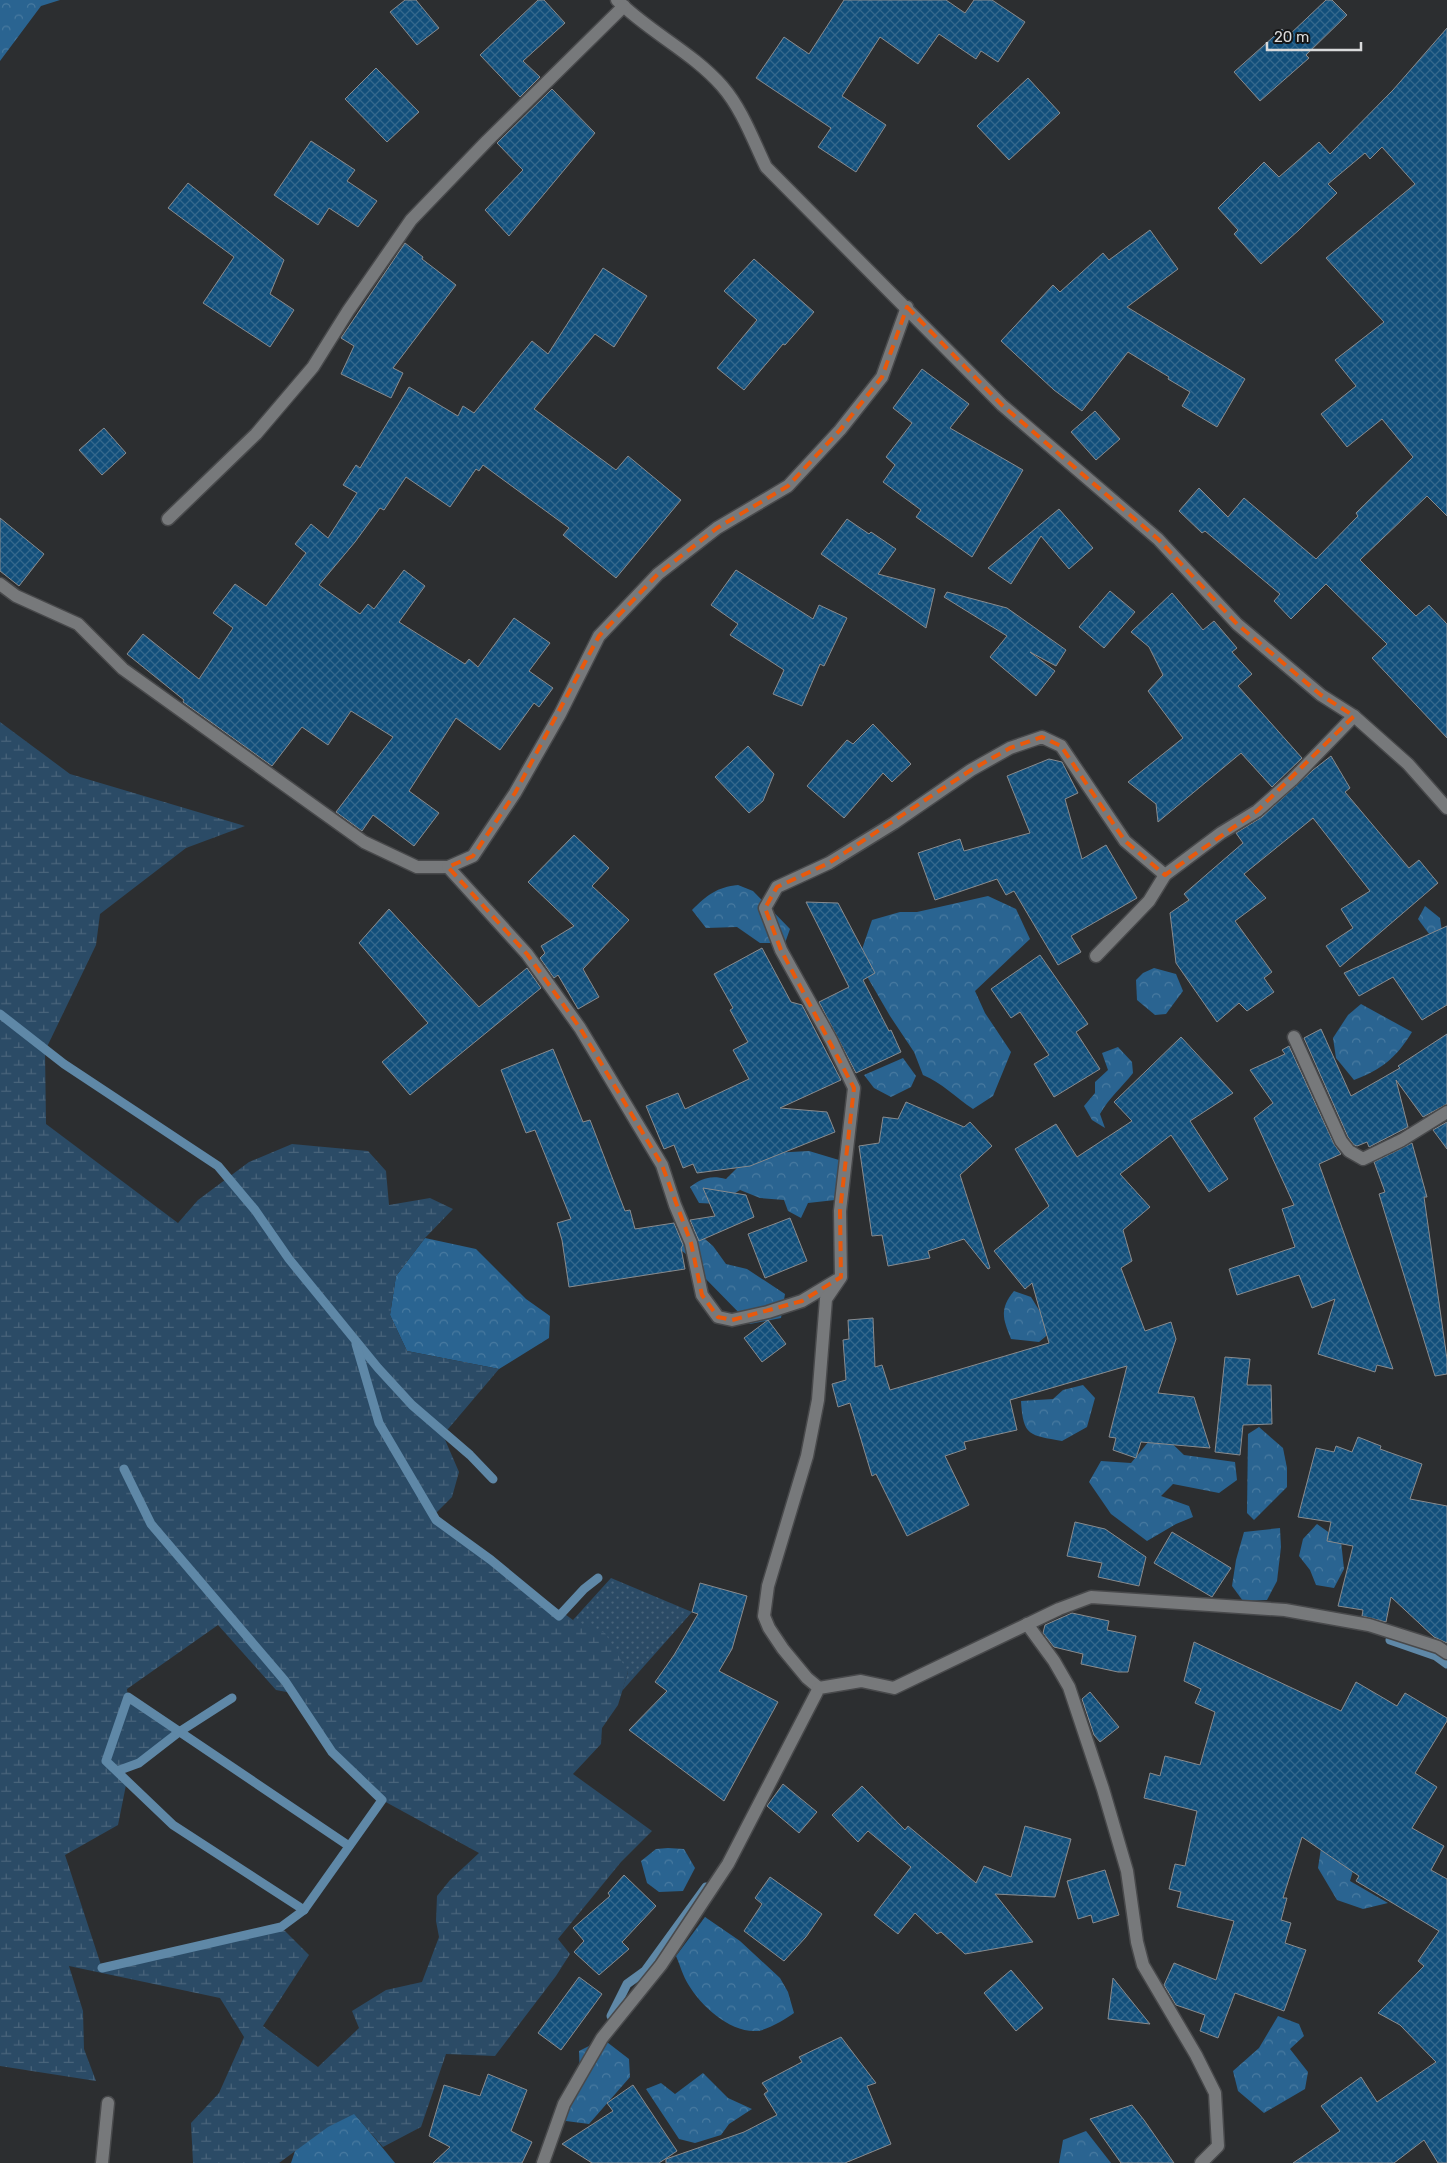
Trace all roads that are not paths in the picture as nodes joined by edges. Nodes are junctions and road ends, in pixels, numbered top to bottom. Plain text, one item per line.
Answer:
1 (620, 3) edge
2 (907, 308) junction
3 (168, 519) dead end
4 (0, 584) edge
5 (1354, 716) junction
6 (1447, 808) edge
7 (448, 867) junction
8 (1165, 875) junction
9 (1096, 956) dead end
10 (1294, 1037) dead end
11 (1447, 1112) edge
12 (841, 1277) junction
13 (1027, 1624) junction
14 (1447, 1653) edge
15 (819, 1688) junction
16 (108, 2103) dead end
17 (102, 2163) edge
18 (543, 2163) edge
19 (1201, 2163) edge

1 - 2 street
1 - 3 street
2 - 5 street
2 - 7 street
4 - 7 street
5 - 6 street
5 - 8 street
7 - 12 street
8 - 9 street
8 - 12 street
10 - 11 street
12 - 15 street
13 - 14 street
13 - 15 street
13 - 19 street
15 - 18 street
16 - 17 street

